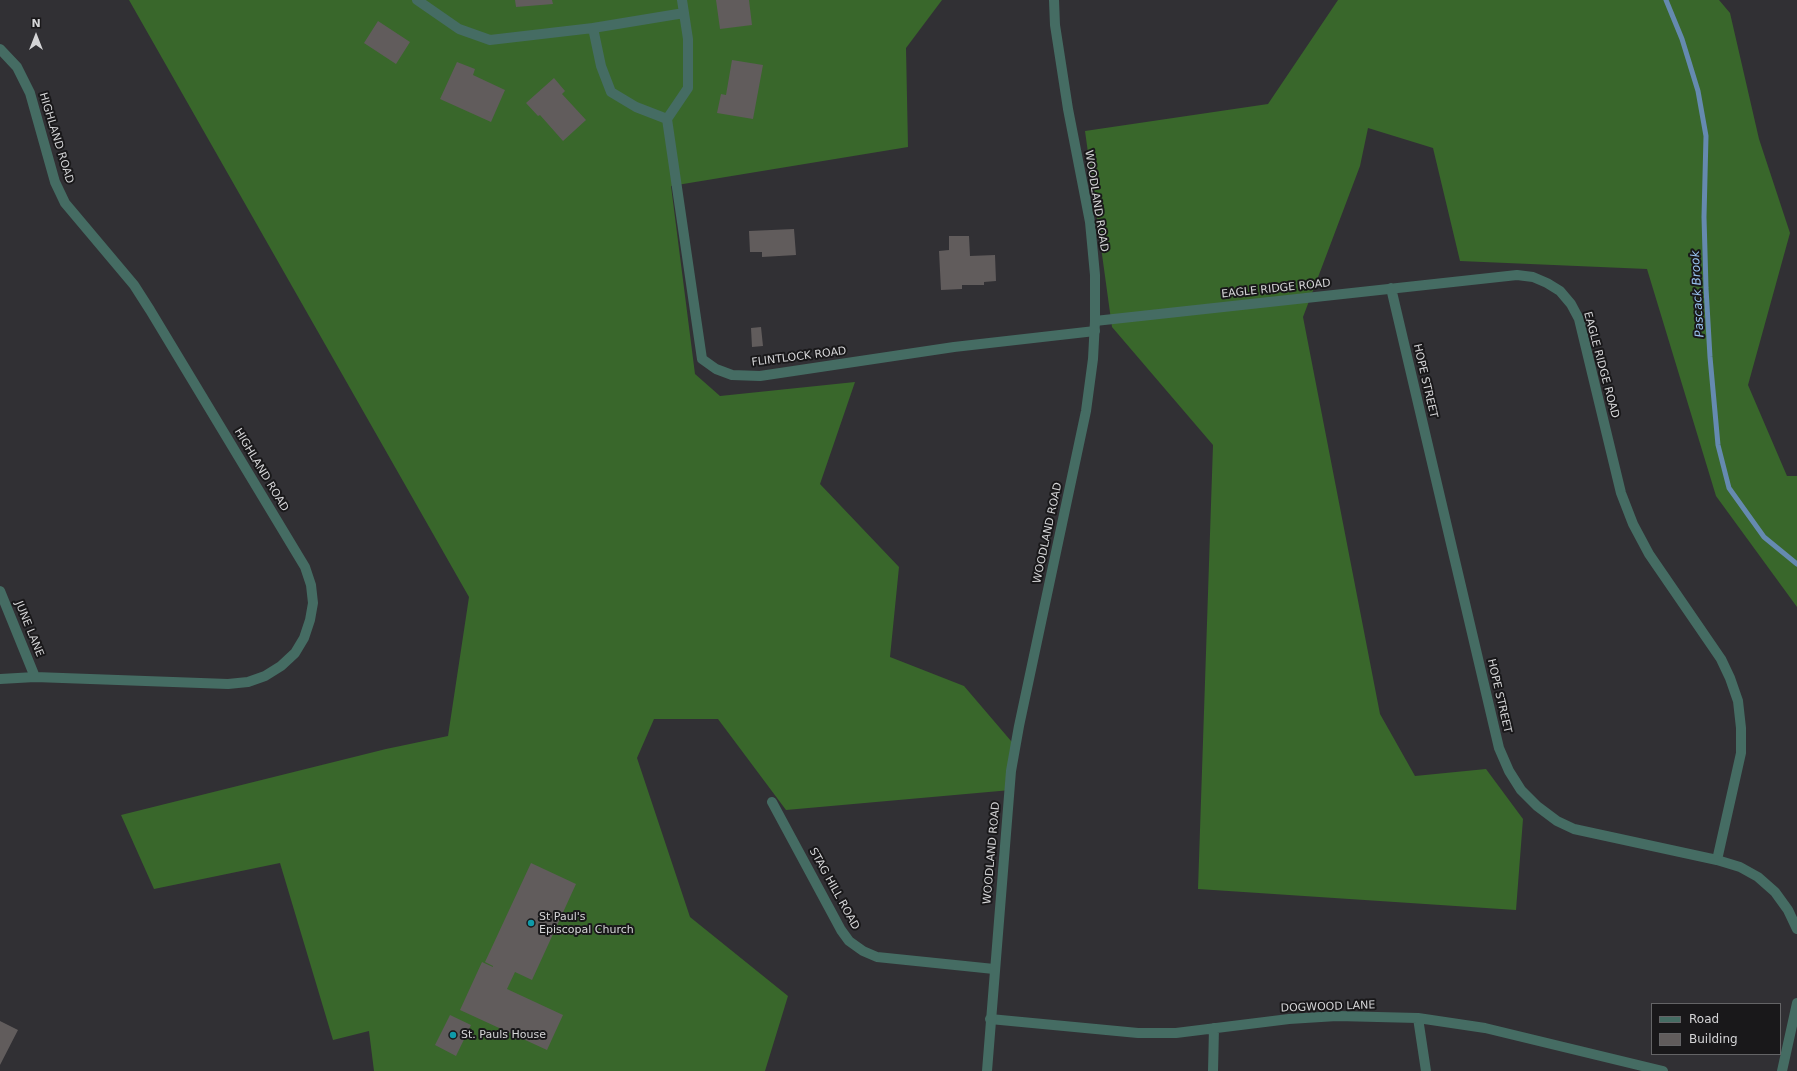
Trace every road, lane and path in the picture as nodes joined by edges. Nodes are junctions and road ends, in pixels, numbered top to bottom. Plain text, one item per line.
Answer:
1 (417, 0) edge
2 (682, 0) edge
3 (1054, 0) edge
4 (684, 13) junction
5 (593, 28) junction
6 (0, 48) edge
7 (667, 119) junction
8 (1391, 288) junction
9 (1095, 326) junction
10 (0, 591) edge
11 (35, 677) junction
12 (0, 679) edge
13 (772, 802) dead end
14 (1717, 860) junction
15 (1797, 929) edge
16 (994, 969) junction
17 (1797, 1003) edge
18 (1418, 1018) junction
19 (990, 1019) junction
20 (1214, 1028) junction
21 (987, 1071) edge
22 (1212, 1071) edge
23 (1426, 1071) edge
24 (1663, 1071) edge
25 (1782, 1071) edge

1 - 5 street
2 - 4 street
3 - 9 street, WOODLAND ROAD
4 - 5 street
4 - 7 street
5 - 7 street
6 - 11 street, HIGHLAND ROAD
7 - 9 street, FLINTLOCK ROAD
8 - 9 street, EAGLE RIDGE ROAD
8 - 14 street, HOPE STREET
8 - 14 street, EAGLE RIDGE ROAD
9 - 16 street, WOODLAND ROAD
10 - 11 street, JUNE LANE
11 - 12 street, HIGHLAND ROAD
13 - 16 street, STAG HILL ROAD
14 - 15 street, HOPE STREET
16 - 19 street, WOODLAND ROAD
17 - 25 street
18 - 20 street, DOGWOOD LANE
18 - 23 street
18 - 24 street, DOGWOOD LANE
19 - 20 street, DOGWOOD LANE
19 - 21 street, WOODLAND ROAD
20 - 22 street

